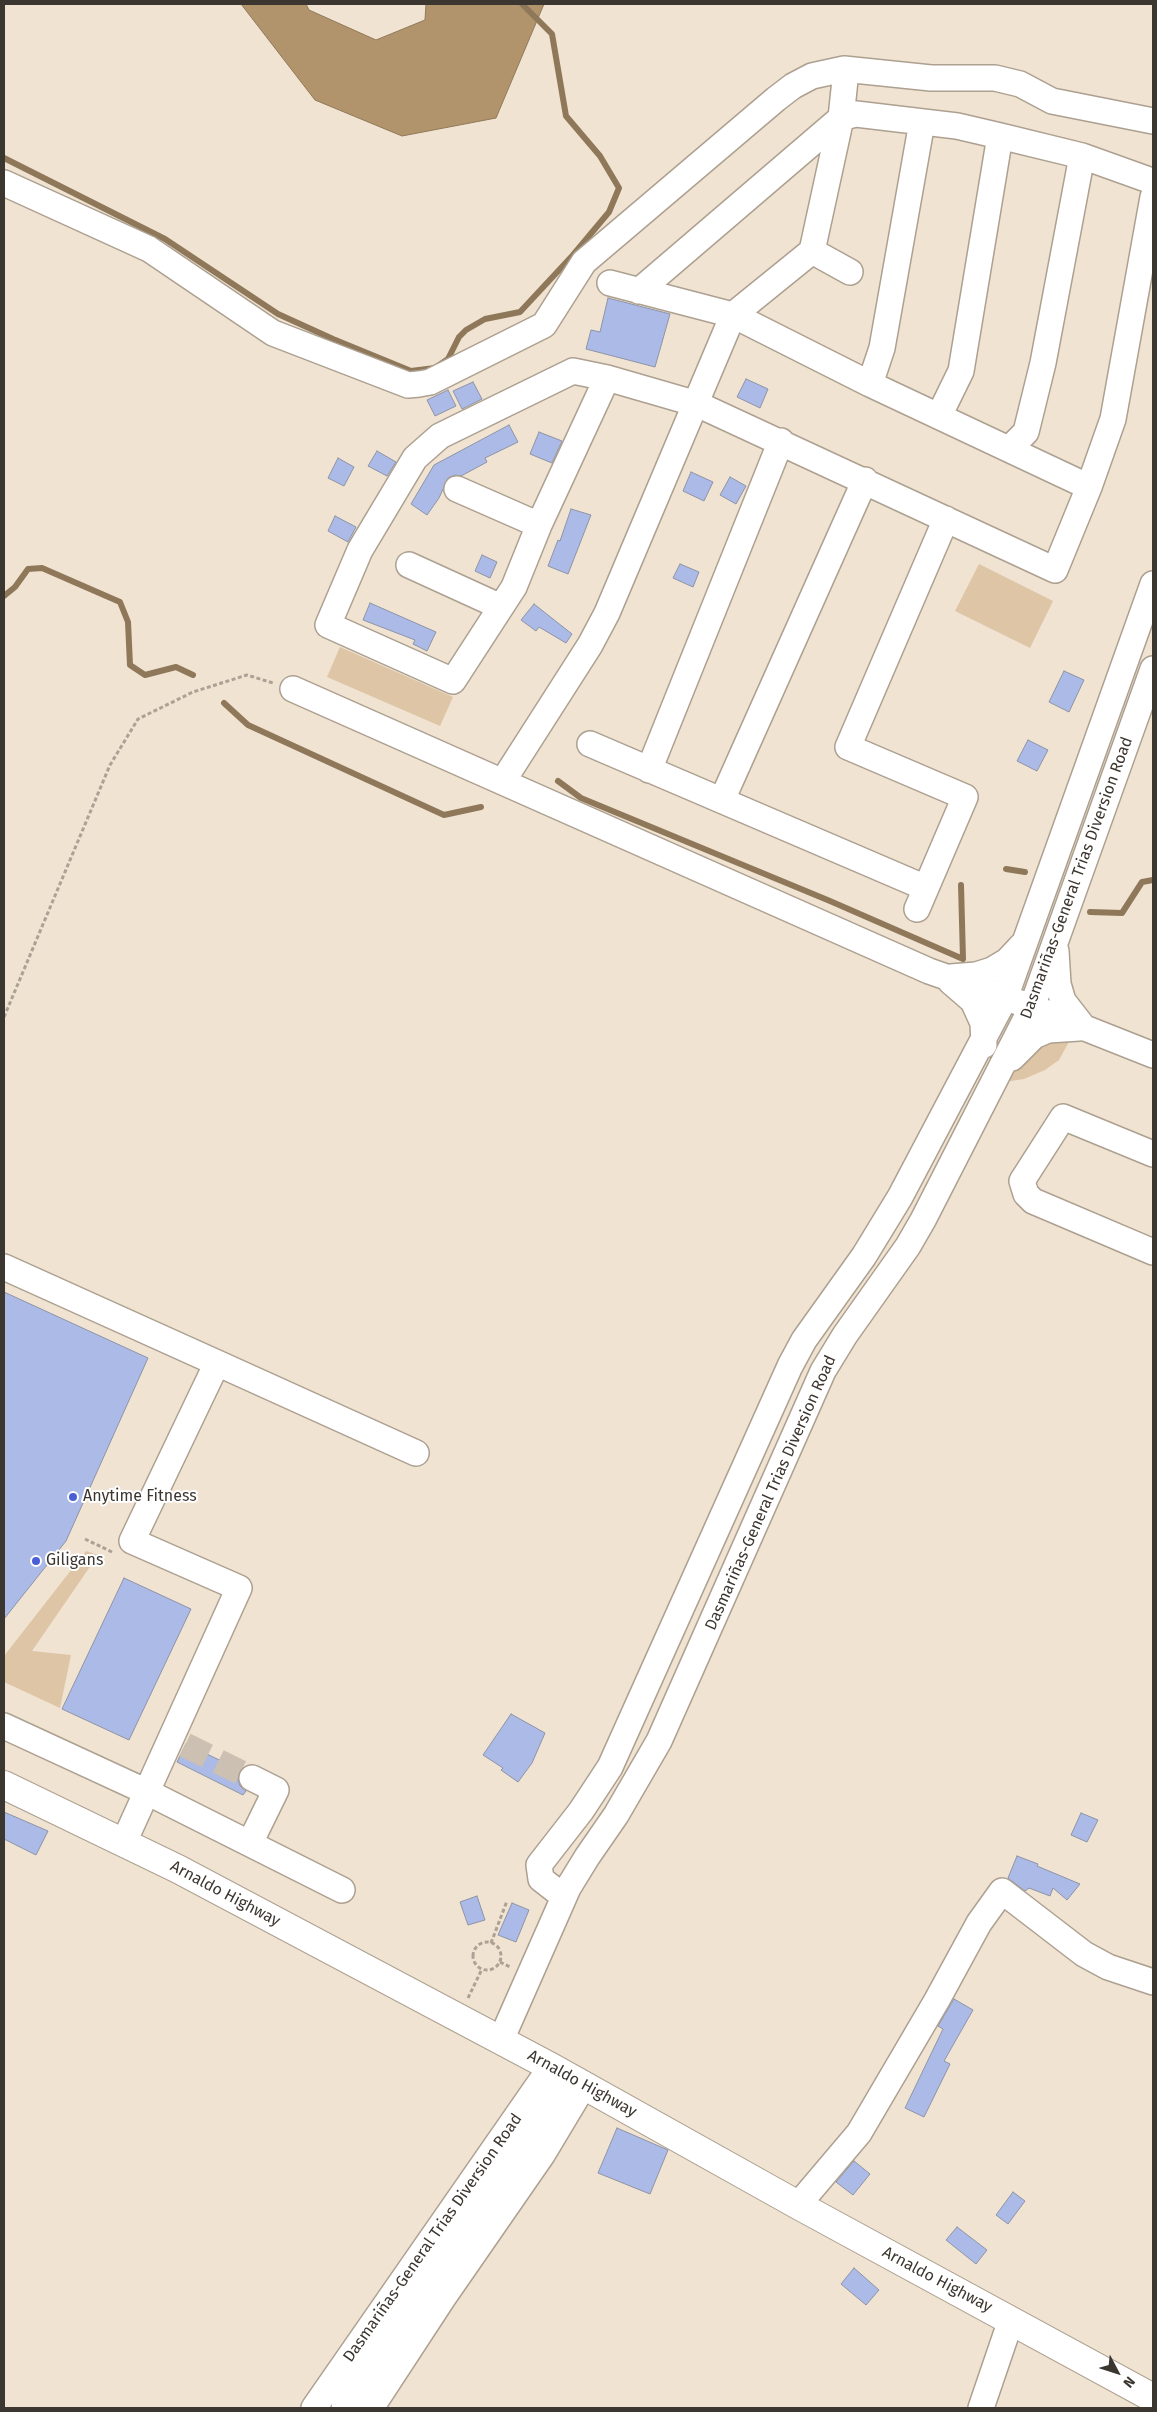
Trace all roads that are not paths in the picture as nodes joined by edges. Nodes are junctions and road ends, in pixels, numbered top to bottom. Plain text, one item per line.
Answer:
1 (845, 80) dead end
2 (841, 118) junction
3 (922, 122) junction
4 (1153, 122) edge
5 (1000, 136) junction
6 (1082, 156) junction
7 (4, 183) edge
8 (1153, 184) edge
9 (1153, 197) edge
10 (812, 251) junction
11 (850, 272) dead end
12 (610, 283) dead end
13 (639, 290) junction
14 (733, 316) junction
15 (607, 378) junction
16 (870, 384) junction
17 (697, 404) junction
18 (939, 416) junction
19 (781, 441) junction
20 (1009, 449) junction
21 (865, 480) junction
22 (1089, 488) junction
23 (457, 490) dead end
24 (946, 519) junction
25 (539, 525) junction
26 (409, 565) dead end
27 (1153, 584) edge
28 (501, 607) junction
29 (1153, 670) edge
30 (294, 689) road end
31 (590, 744) dead end
32 (649, 770) junction
33 (503, 780) junction
34 (722, 800) junction
35 (1056, 940) junction
36 (1024, 942) junction
37 (946, 977) junction
38 (1005, 998) junction
39 (1032, 1007) junction
40 (1084, 1028) junction
41 (984, 1037) junction
42 (1153, 1055) edge
43 (997, 1074) junction
44 (975, 1118) junction
45 (1153, 1154) edge
46 (1153, 1252) edge
47 (4, 1267) edge
48 (217, 1363) junction
49 (416, 1453) dead end
50 (4, 1726) edge
51 (252, 1778) tunnel mouth
52 (4, 1785) edge
53 (147, 1792) junction
54 (124, 1842) junction
55 (250, 1843) junction
56 (342, 1890) dead end
57 (564, 1897) junction
58 (1153, 1982) edge
59 (501, 2040) junction
60 (569, 2076) junction
61 (798, 2205) junction
62 (1011, 2320) junction
63 (1153, 2398) edge
64 (314, 2408) edge
65 (344, 2408) edge
66 (371, 2408) edge
67 (981, 2408) edge

1 - 2 street
2 - 3 street
2 - 10 street
2 - 13 street
3 - 5 street
3 - 16 street
4 - 7 street
5 - 6 street
5 - 18 street
6 - 8 street
6 - 20 street
9 - 22 street
10 - 11 street
10 - 14 street
12 - 13 street
13 - 14 street
14 - 16 street
14 - 17 street
15 - 17 street
15 - 25 street
15 - 28 street
16 - 18 street
17 - 19 street
17 - 33 street
18 - 20 street
19 - 21 street
19 - 32 street
20 - 22 street
21 - 24 street
21 - 34 street
22 - 24 street
23 - 25 street
24 - 34 street
25 - 28 street
26 - 28 street
27 - 36 street, Dasmariñas-General Trias Diversion Road
29 - 35 street, Dasmariñas-General Trias Diversion Road
30 - 33 street
31 - 32 street
32 - 34 street
33 - 37 street
35 - 39 street, Dasmariñas-General Trias Diversion Road
35 - 40 street
36 - 37 street
36 - 38 street, Dasmariñas-General Trias Diversion Road
37 - 38 street
37 - 41 street
38 - 39 street
38 - 41 street, Dasmariñas-General Trias Diversion Road
39 - 40 street
39 - 43 street, Dasmariñas-General Trias Diversion Road
40 - 42 street
40 - 43 street
41 - 44 street
41 - 57 street, Dasmariñas-General Trias Diversion Road
43 - 44 street, Dasmariñas-General Trias Diversion Road
44 - 57 street, Dasmariñas-General Trias Diversion Road
45 - 46 street
47 - 48 street
48 - 49 street
48 - 53 street
50 - 53 street
51 - 55 street
52 - 54 main road, Arnaldo Highway
53 - 54 street
53 - 55 street
54 - 59 main road, Arnaldo Highway
55 - 56 street
57 - 59 street, Dasmariñas-General Trias Diversion Road
58 - 61 street
59 - 60 main road, Arnaldo Highway
60 - 61 main road, Arnaldo Highway
60 - 64 street, Dasmariñas-General Trias Diversion Road
60 - 65 street, Dasmariñas-General Trias Diversion Road
60 - 66 street
61 - 62 main road, Arnaldo Highway
62 - 63 main road, Arnaldo Highway
62 - 67 street

